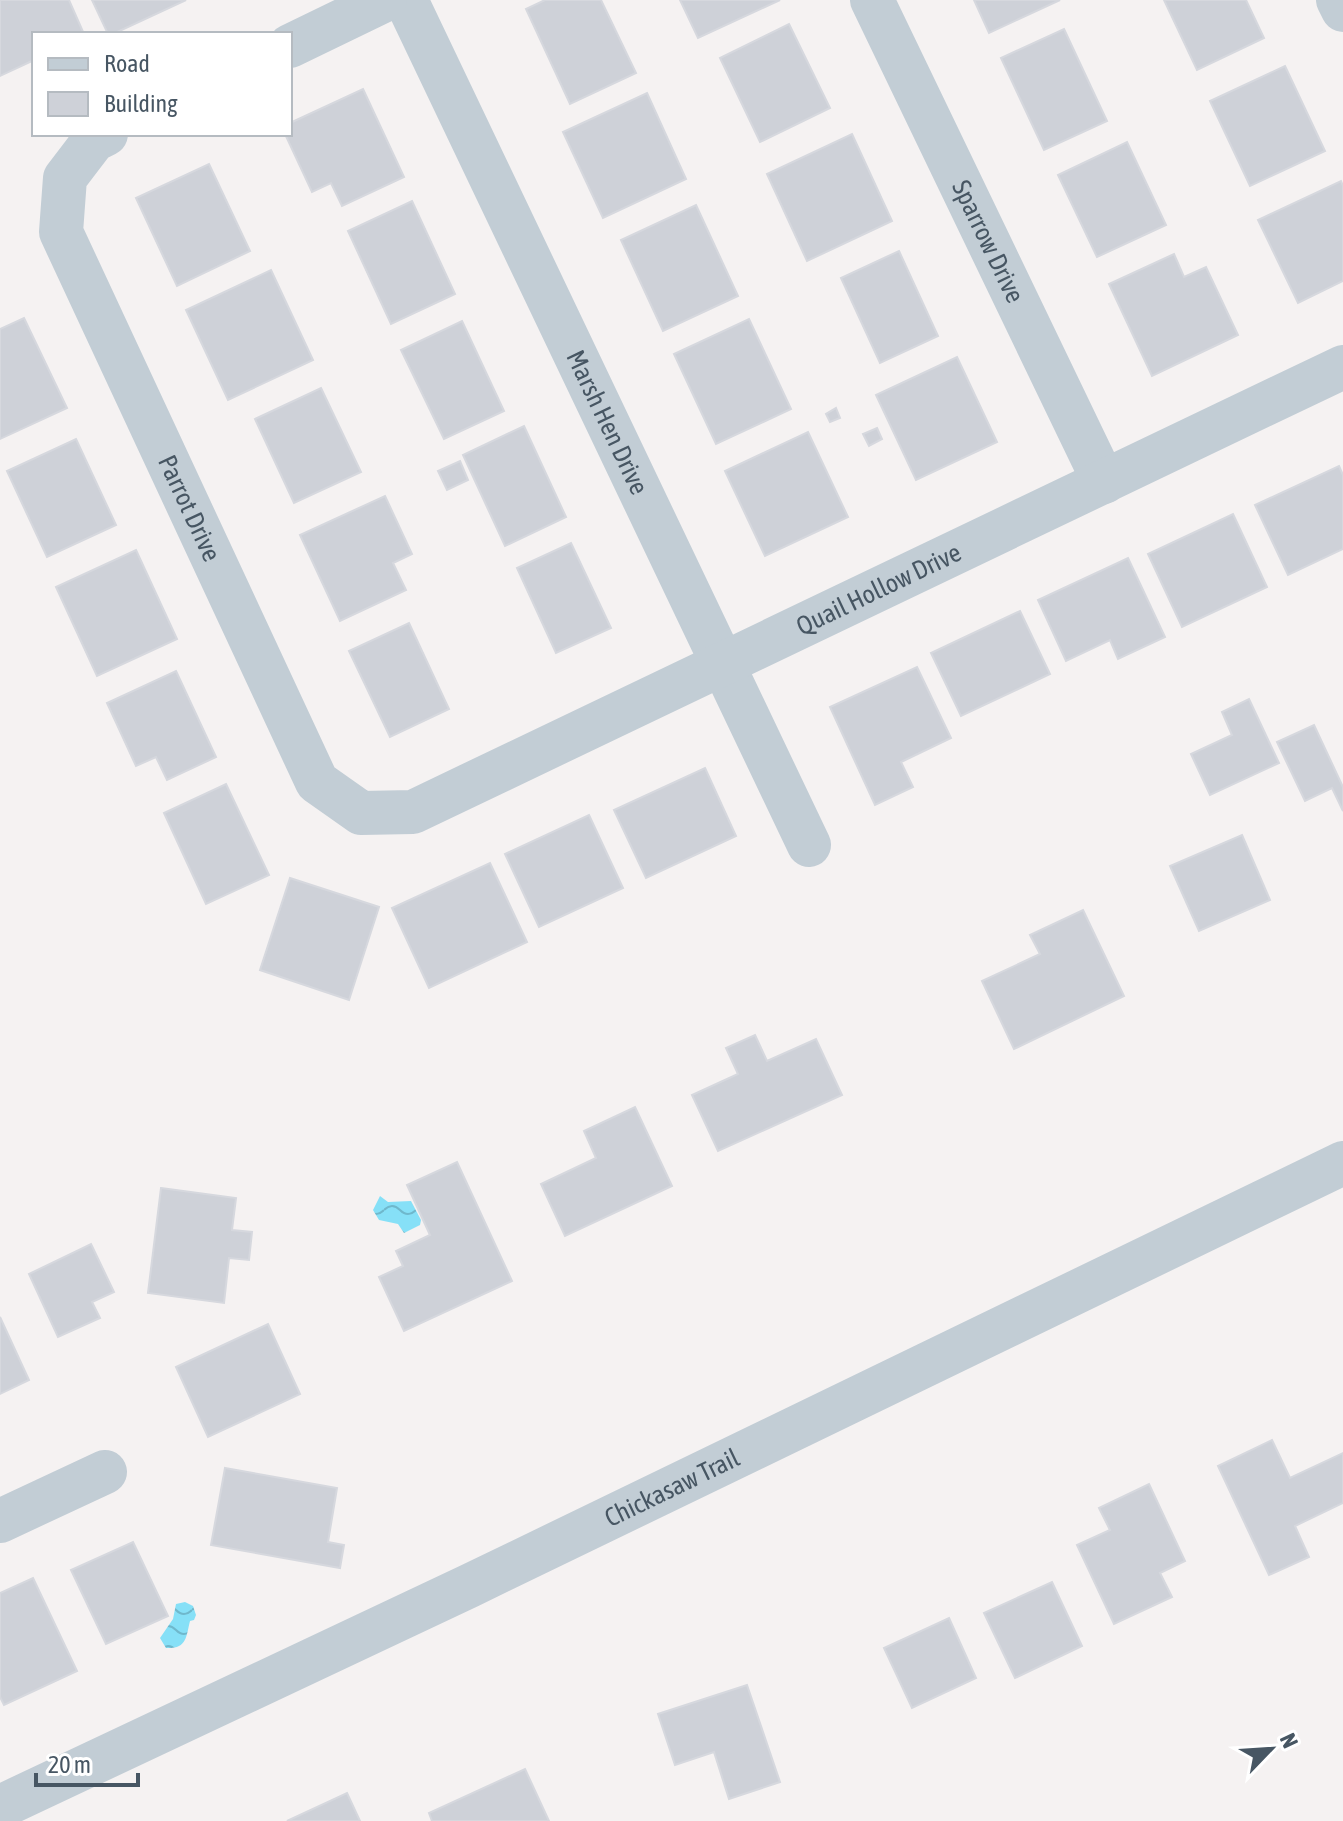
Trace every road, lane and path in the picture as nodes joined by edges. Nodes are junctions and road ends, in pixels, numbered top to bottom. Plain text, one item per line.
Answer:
1 (385, 0) edge
2 (406, 0) edge
3 (872, 0) edge
4 (1338, 0) edge
5 (1343, 10) edge
6 (292, 45) edge
7 (100, 137) edge
8 (1343, 367) edge
9 (1104, 482) junction
10 (723, 664) junction
11 (413, 812) joint
12 (809, 845) dead end
13 (1343, 1163) edge
14 (105, 1472) dead end
15 (0, 1521) edge
16 (0, 1807) edge

1 - 6 street
2 - 10 street, Marsh Hen Drive
3 - 9 street, Sparrow Drive
4 - 5 street
7 - 11 street, Parrot Drive
8 - 9 street, Quail Hollow Drive
9 - 10 street, Quail Hollow Drive
10 - 11 street, Quail Hollow Drive
10 - 12 street, Marsh Hen Drive
13 - 16 street, Chickasaw Trail
14 - 15 street

